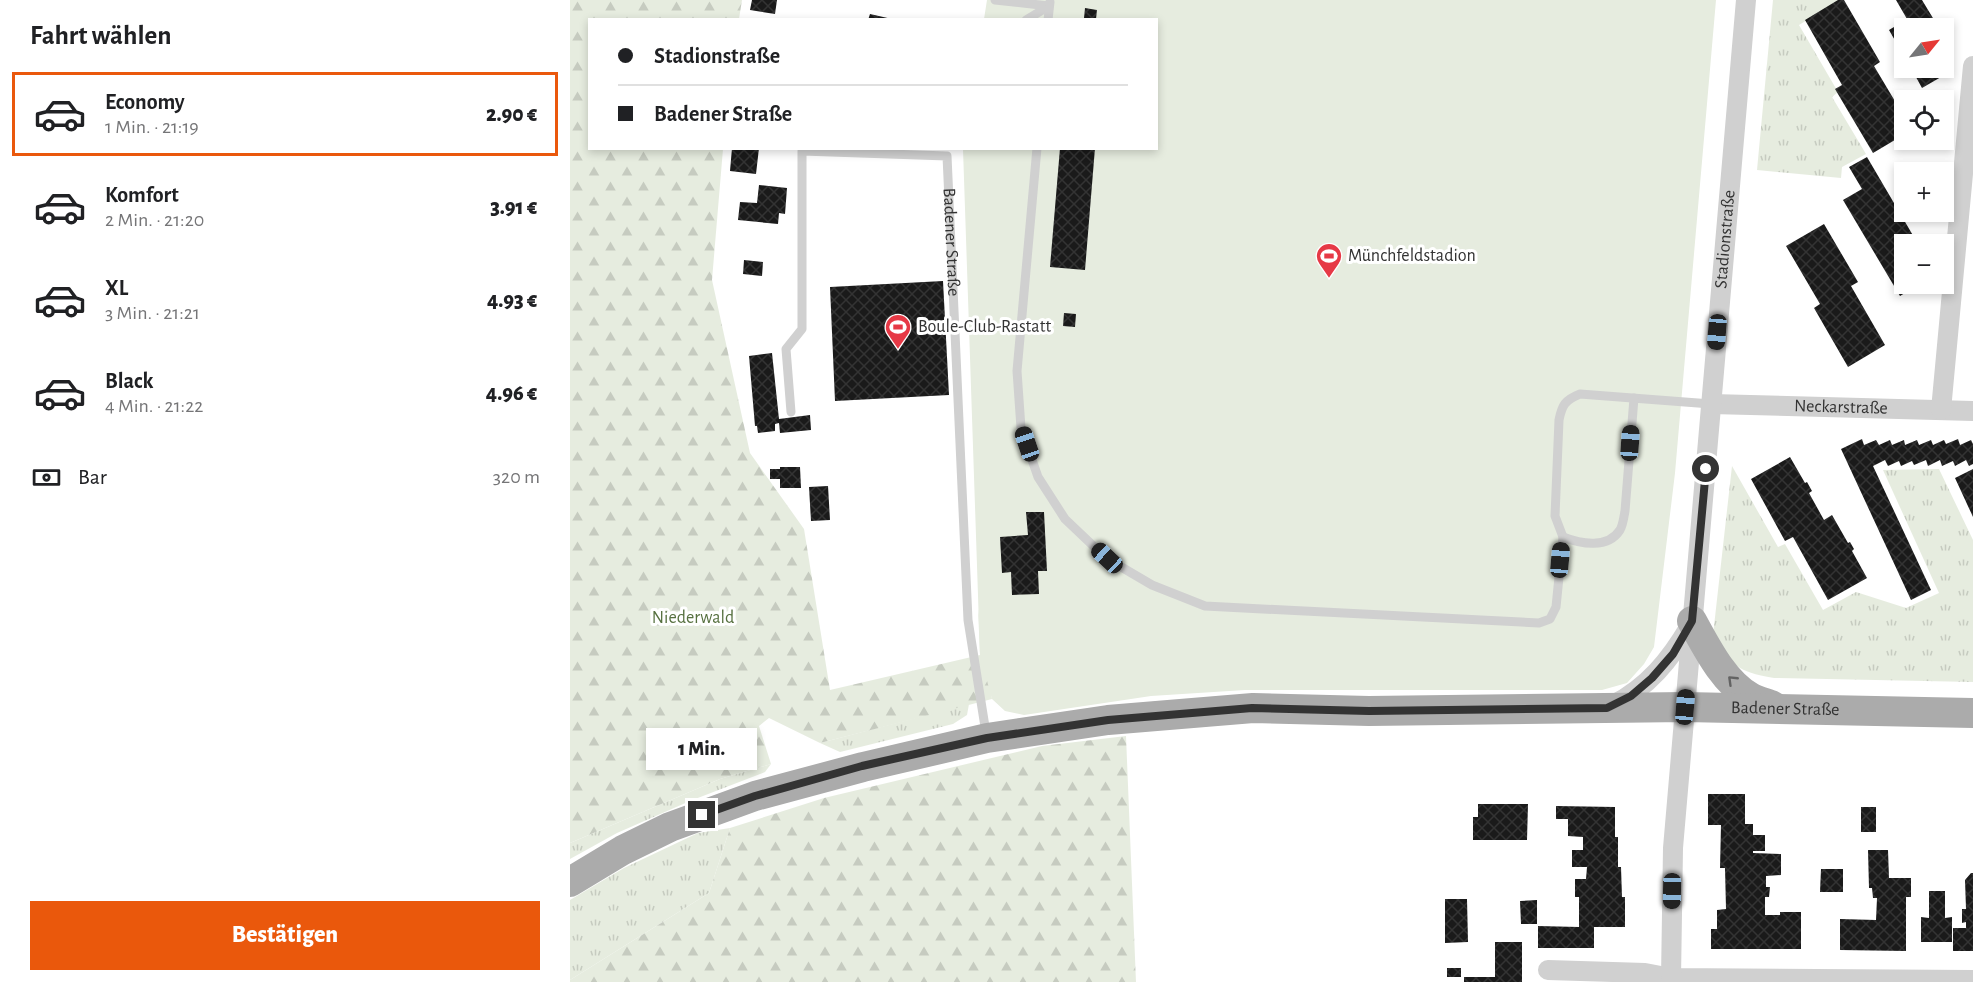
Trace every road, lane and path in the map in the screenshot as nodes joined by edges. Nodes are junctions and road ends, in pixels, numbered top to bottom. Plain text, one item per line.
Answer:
1 (995, 0) edge
2 (1746, 0) edge
3 (1050, 3) edge
4 (1029, 18) edge
5 (1048, 18) edge
6 (1973, 66) edge
7 (1037, 150) edge
8 (948, 152) edge
9 (1634, 398) junction
10 (1711, 404) junction
11 (1941, 410) junction
12 (1973, 411) edge
13 (791, 412) dead end
14 (1563, 537) junction
15 (1692, 621) junction
16 (1685, 707) junction
17 (1607, 708) junction
18 (1781, 709) junction
19 (1973, 712) edge
20 (987, 738) junction
21 (570, 882) edge
22 (1548, 970) dead end
23 (1671, 978) junction
24 (1973, 980) edge

1 - 3 lane
2 - 10 street, Stadionstraße
3 - 4 lane
3 - 5 lane
6 - 11 street
7 - 14 lane
8 - 13 lane, Badener Straße
8 - 20 lane, Badener Straße
9 - 10 lane
9 - 14 lane
9 - 14 lane
10 - 11 street, Neckarstraße
10 - 15 street, Stadionstraße
11 - 12 street, Neckarstraße
15 - 16 street, Stadionstraße
15 - 17 street, Stadionstraße
18 -> 15 main road
16 - 17 main road, Badener Straße
16 - 18 main road, Badener Straße
16 - 23 street, Stadionstraße
17 - 20 main road, Badener Straße
18 - 19 main road, Badener Straße
20 - 21 main road, Badener Straße
22 - 23 street
23 - 24 street

